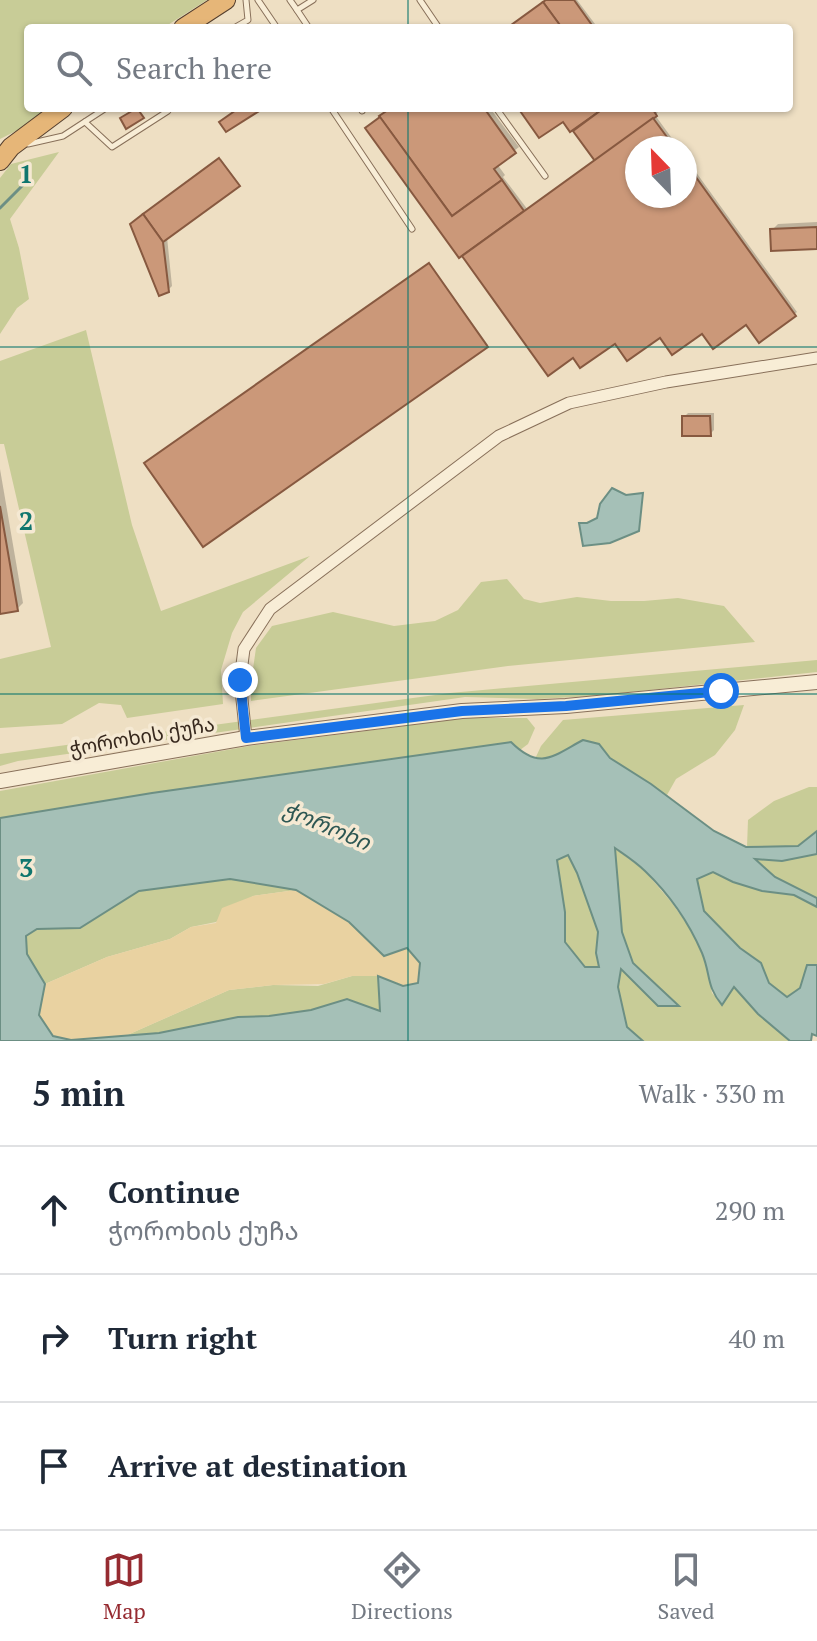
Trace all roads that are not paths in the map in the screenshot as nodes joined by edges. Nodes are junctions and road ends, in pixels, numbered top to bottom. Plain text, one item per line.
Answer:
1 (226, 0) edge
2 (246, 0) edge
3 (258, 0) edge
4 (290, 0) edge
5 (313, 0) edge
6 (420, 0) edge
7 (297, 10) junction
8 (248, 20) junction
9 (189, 24) edge
10 (241, 24) edge
11 (248, 24) edge
12 (274, 24) edge
13 (306, 24) edge
14 (436, 24) edge
15 (58, 112) edge
16 (100, 112) edge
17 (166, 112) edge
18 (334, 112) edge
19 (499, 112) edge
20 (85, 122) junction
21 (4, 153) edge
22 (545, 176) dead end
23 (412, 229) dead end
24 (817, 358) edge
25 (817, 682) edge
26 (246, 738) junction
27 (0, 781) edge

1 - 9 highway
2 - 8 lane
3 - 12 lane
4 - 7 lane
5 - 7 lane
6 - 14 lane
7 - 13 lane
8 - 10 lane
8 - 11 lane
15 - 21 highway
16 - 20 lane
17 - 20 lane
18 - 23 lane
19 - 22 lane
20 - 21 lane
24 - 26 street
25 - 26 street, ჭოროხის ქუჩა
26 - 27 street, ჭოროხის ქუჩა

